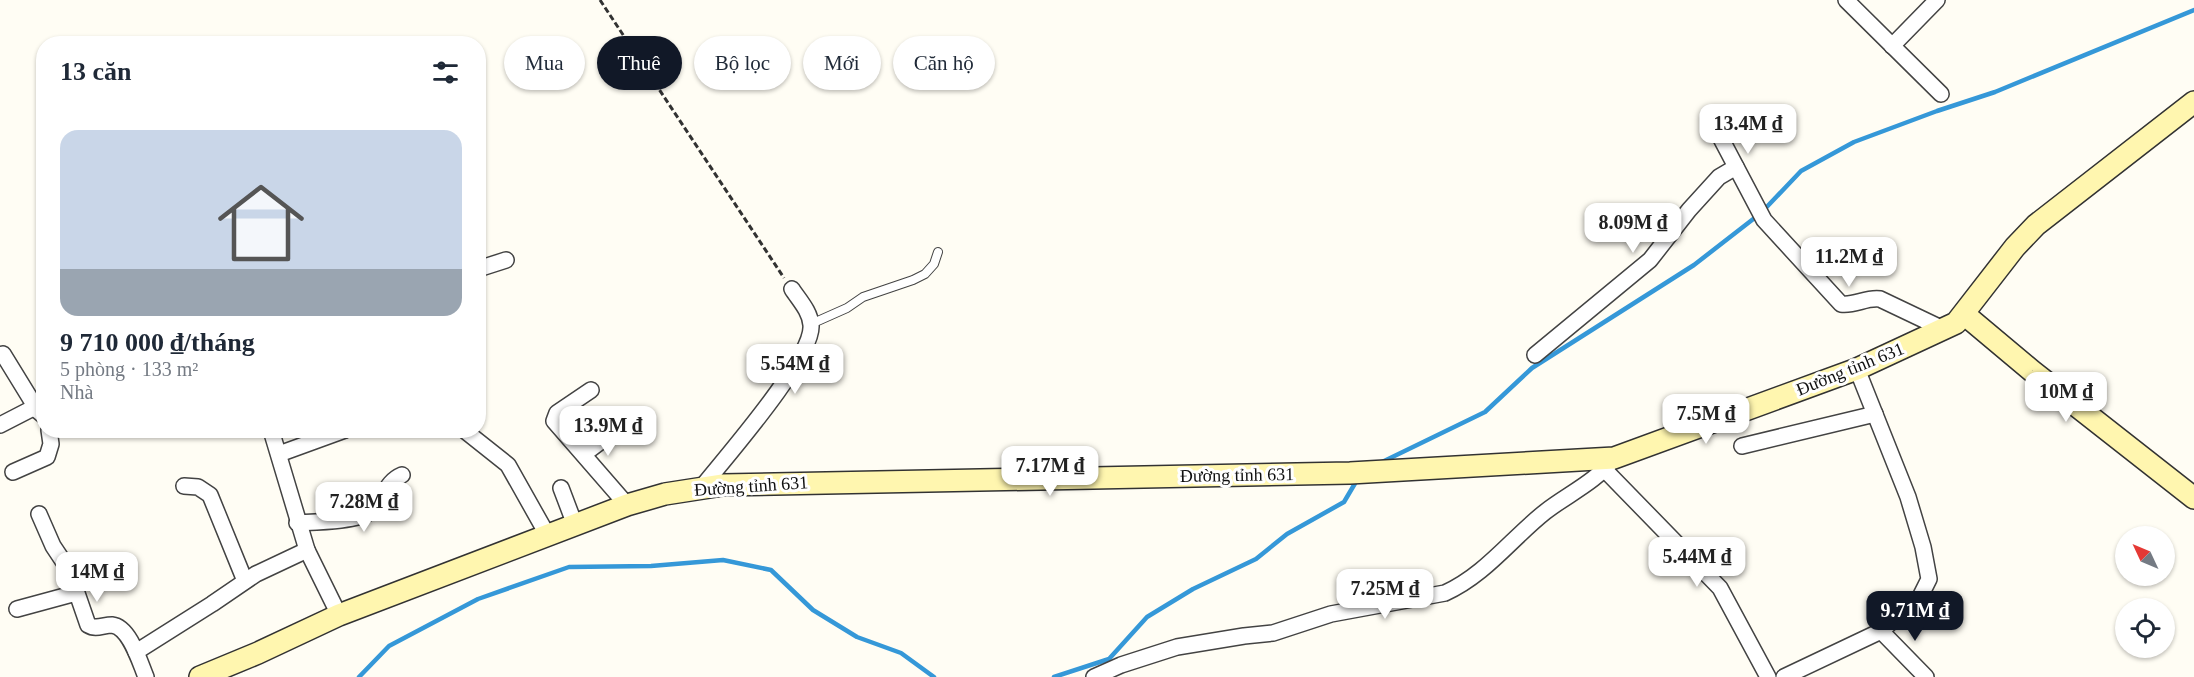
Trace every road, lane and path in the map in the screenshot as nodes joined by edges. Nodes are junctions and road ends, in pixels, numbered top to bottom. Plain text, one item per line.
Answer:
1 (600, 0) edge
2 (1846, 0) edge
3 (1937, 0) edge
4 (1892, 46) junction
5 (1941, 94) dead end
6 (2194, 102) edge
7 (1715, 127) dead end
8 (1736, 167) junction
9 (938, 252) dead end
10 (506, 260) dead end
11 (486, 266) edge
12 (792, 289) joint
13 (1964, 314) junction
14 (811, 324) junction
15 (1942, 329) junction
16 (3, 354) dead end
17 (1535, 355) dead end
18 (1857, 369) junction
19 (591, 390) dead end
20 (36, 406) edge
21 (36, 412) edge
22 (1875, 414) junction
23 (0, 425) edge
24 (612, 433) dead end
25 (50, 438) edge
26 (274, 438) edge
27 (323, 438) edge
28 (474, 438) edge
29 (1743, 446) dead end
30 (279, 454) junction
31 (584, 454) junction
32 (14, 472) dead end
33 (402, 475) dead end
34 (1614, 475) junction
35 (184, 486) dead end
36 (713, 486) junction
37 (561, 488) dead end
38 (2194, 498) edge
39 (627, 505) junction
40 (39, 514) dead end
41 (297, 523) junction
42 (576, 525) junction
43 (548, 536) junction
44 (307, 550) junction
45 (245, 581) junction
46 (76, 593) junction
47 (17, 609) dead end
48 (339, 615) junction
49 (1881, 631) junction
50 (136, 652) junction
51 (146, 677) edge
52 (200, 677) edge
53 (1094, 677) edge
54 (1768, 677) edge
55 (1784, 677) edge
56 (1926, 677) edge

1 - 12 path
2 - 4 street
3 - 4 street
4 - 5 street
6 - 13 main road, Đường tỉnh 631
7 - 8 street
8 - 15 street
8 - 17 street
9 - 14 lane
10 - 11 street
12 - 14 street
13 - 15 main road, Đường tỉnh 631
13 - 38 main road
14 - 36 street
15 - 18 main road, Đường tỉnh 631
16 - 20 street
18 - 22 street
18 - 34 main road, Đường tỉnh 631
19 - 31 street
21 - 23 street
22 - 29 street
22 - 49 street
24 - 31 street
25 - 32 street
26 - 30 street
27 - 30 street
28 - 43 street
30 - 41 street
31 - 39 street
33 - 41 street
34 - 36 main road, Đường tỉnh 631
34 - 53 street
34 - 54 street
35 - 45 street
36 - 39 main road, Đường tỉnh 631
37 - 42 street
39 - 42 main road, Đường tỉnh 631
40 - 46 street
41 - 44 street
42 - 43 main road, Đường tỉnh 631
43 - 48 main road, Đường tỉnh 631
44 - 45 street
44 - 48 street
45 - 50 street
46 - 47 street
46 - 50 street
48 - 52 main road, Đường tỉnh 631
49 - 55 street
49 - 56 street
50 - 51 street

